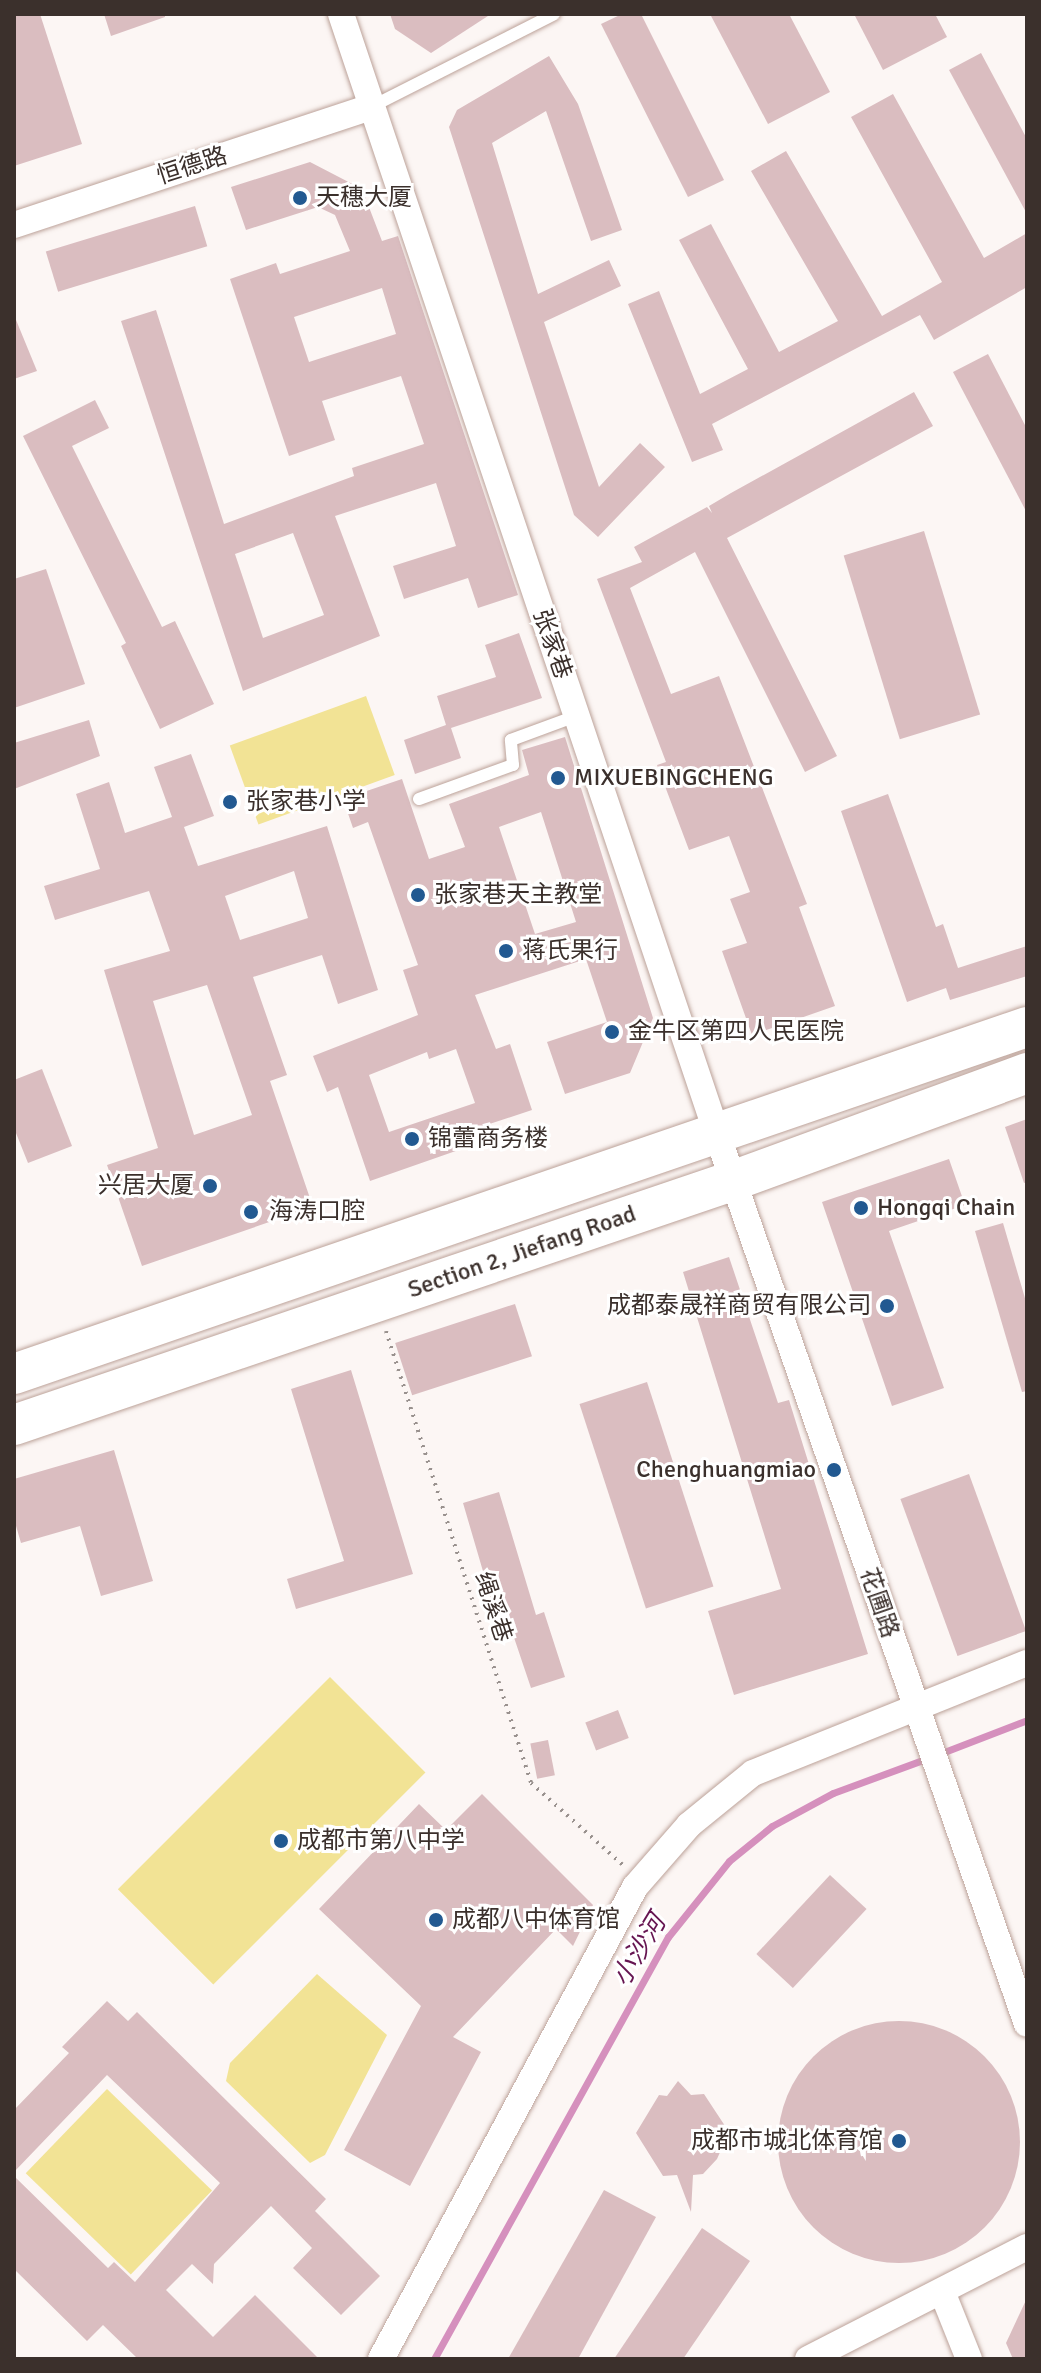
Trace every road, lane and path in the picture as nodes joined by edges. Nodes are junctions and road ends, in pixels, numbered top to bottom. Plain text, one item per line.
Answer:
1 (341, 14) edge
2 (554, 14) edge
3 (371, 107) junction
4 (14, 225) edge
5 (576, 716) junction
6 (419, 799) dead end
7 (1027, 1027) edge
8 (1027, 1073) edge
9 (717, 1134) junction
10 (735, 1180) junction
11 (376, 1302) junction
12 (14, 1374) edge
13 (14, 1425) edge
14 (1027, 1663) edge
15 (918, 1718) junction
16 (641, 1880) junction
17 (1027, 2024) edge
18 (1027, 2247) edge
19 (943, 2294) junction
20 (381, 2359) edge
21 (808, 2359) edge
22 (969, 2359) edge

1 - 3 street, 张家巷
2 - 3 lane
3 - 4 street, 恒德路
3 - 5 street, 张家巷
5 - 6 lane
5 - 9 street, 张家巷
7 - 9 main road, Section 2, Jiefang Road
8 - 10 main road, Section 2, Jiefang Road
9 - 10 street, 张家巷
9 - 12 main road, Section 2, Jiefang Road
10 - 11 main road, Section 2, Jiefang Road
10 - 15 street, 花圃路
11 - 13 main road, Section 2, Jiefang Road
11 - 16 path, 绳溪巷
14 - 15 street
15 - 16 street
15 - 17 street, 花圃路
16 - 20 street
18 - 19 street
19 - 21 street
19 - 22 street

